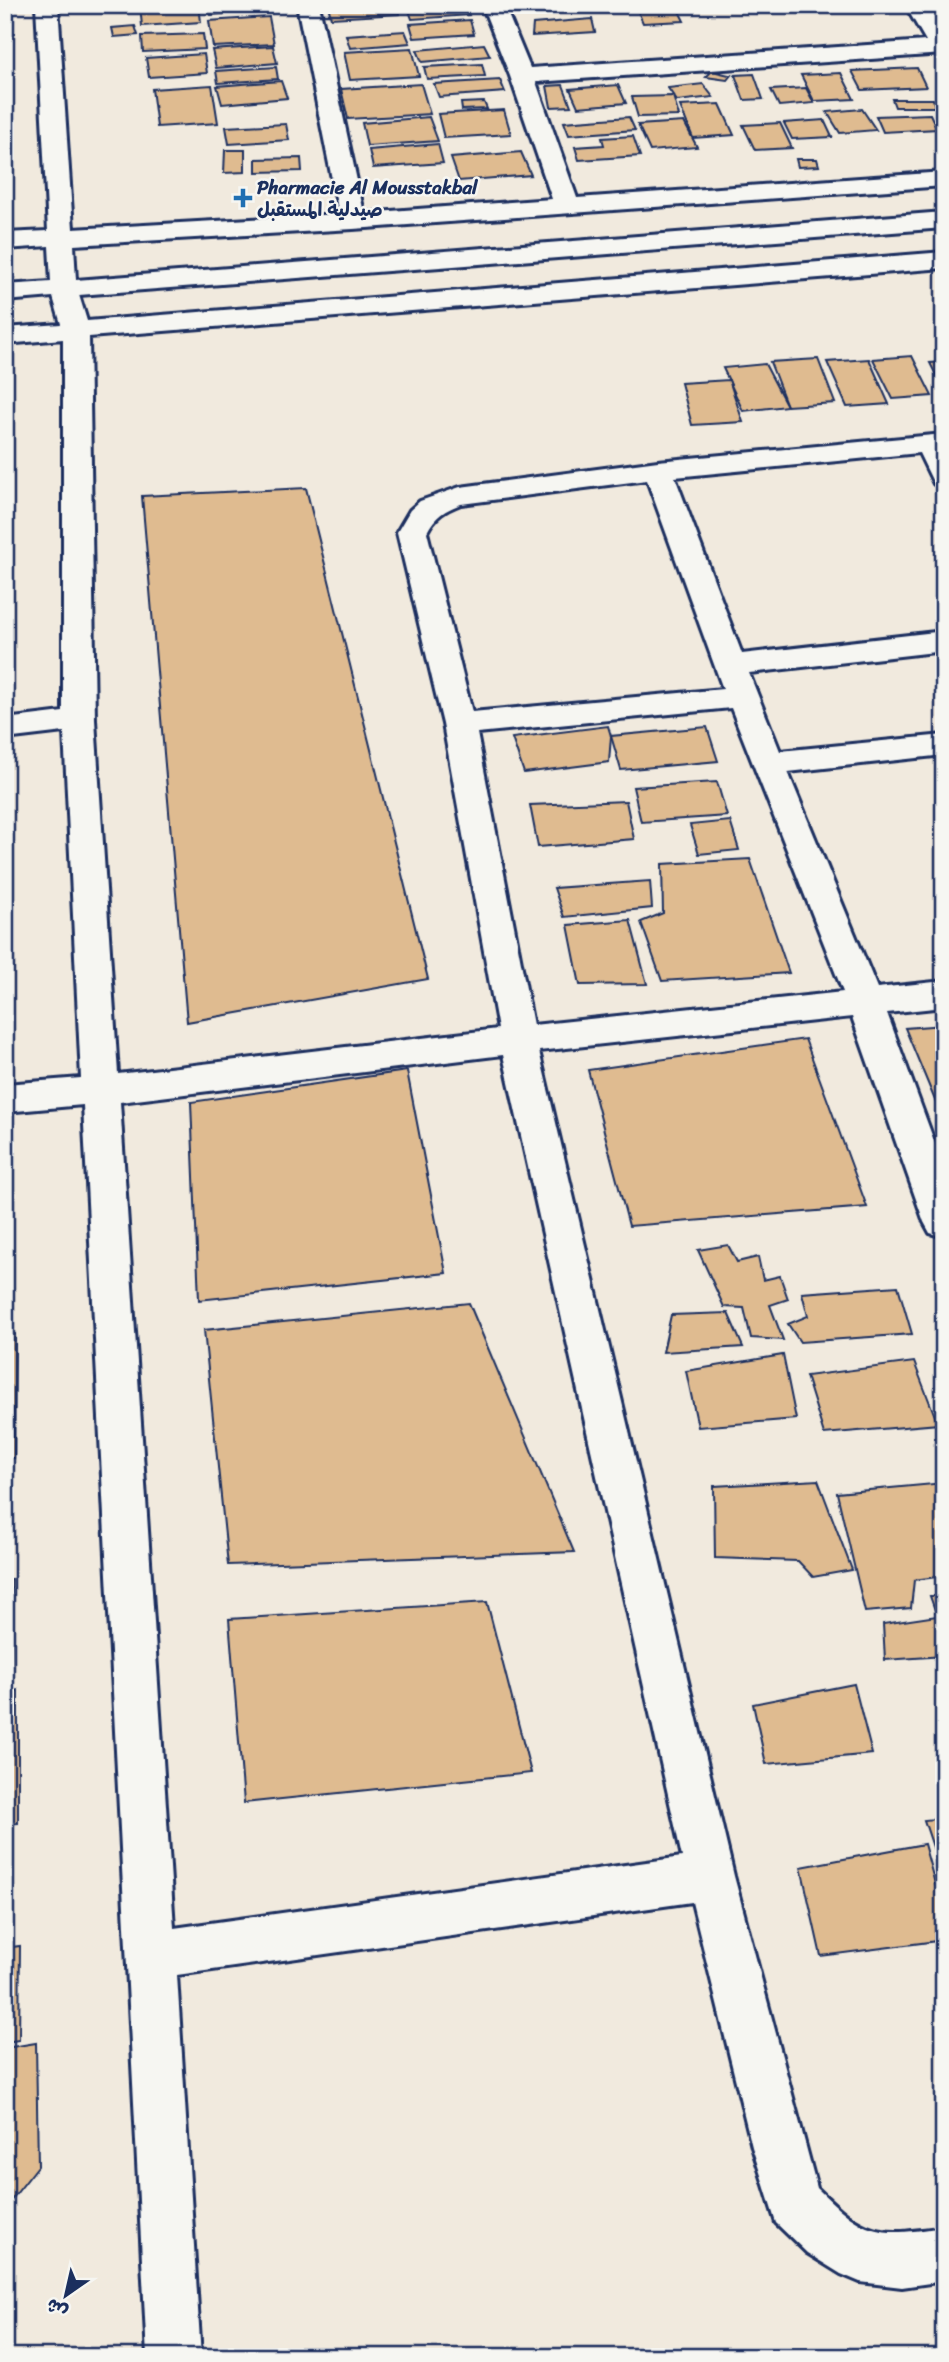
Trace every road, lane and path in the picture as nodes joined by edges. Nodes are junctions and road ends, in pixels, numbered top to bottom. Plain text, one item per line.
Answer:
1 (47, 5) edge
2 (308, 5) edge
3 (493, 5) edge
4 (916, 5) edge
5 (940, 42) edge
6 (518, 67) junction
7 (944, 179) edge
8 (567, 206) junction
9 (944, 220) edge
10 (353, 221) junction
11 (61, 237) junction
12 (5, 241) edge
13 (944, 260) edge
14 (64, 288) junction
15 (5, 293) edge
16 (76, 331) junction
17 (5, 336) edge
18 (939, 455) edge
19 (658, 470) junction
20 (944, 641) edge
21 (730, 665) junction
22 (742, 697) junction
23 (79, 720) junction
24 (458, 724) junction
25 (5, 729) edge
26 (944, 745) edge
27 (769, 763) junction
28 (944, 994) edge
29 (865, 1002) junction
30 (518, 1040) junction
31 (101, 1090) junction
32 (5, 1098) edge
33 (944, 1222) edge
34 (710, 1877) junction
35 (151, 1955) junction
36 (944, 2254) edge
37 (174, 2357) edge

1 - 11 street
2 - 10 street
3 - 6 street
4 - 5 street
5 - 6 street
6 - 8 street
7 - 8 street
8 - 10 street
9 - 14 street
10 - 11 street
11 - 12 street
11 - 14 street
13 - 16 street
14 - 15 street
14 - 16 street
16 - 17 street
16 - 23 street
18 - 19 street
19 - 21 street
19 - 24 street
20 - 21 street
21 - 22 street
22 - 24 street
22 - 27 street
23 - 25 street
23 - 31 street
24 - 30 street
26 - 27 street
27 - 29 street
28 - 29 street
29 - 30 street
29 - 33 street
30 - 31 street
30 - 34 street
31 - 32 street
31 - 35 street
34 - 35 street
34 - 36 street
35 - 37 street

